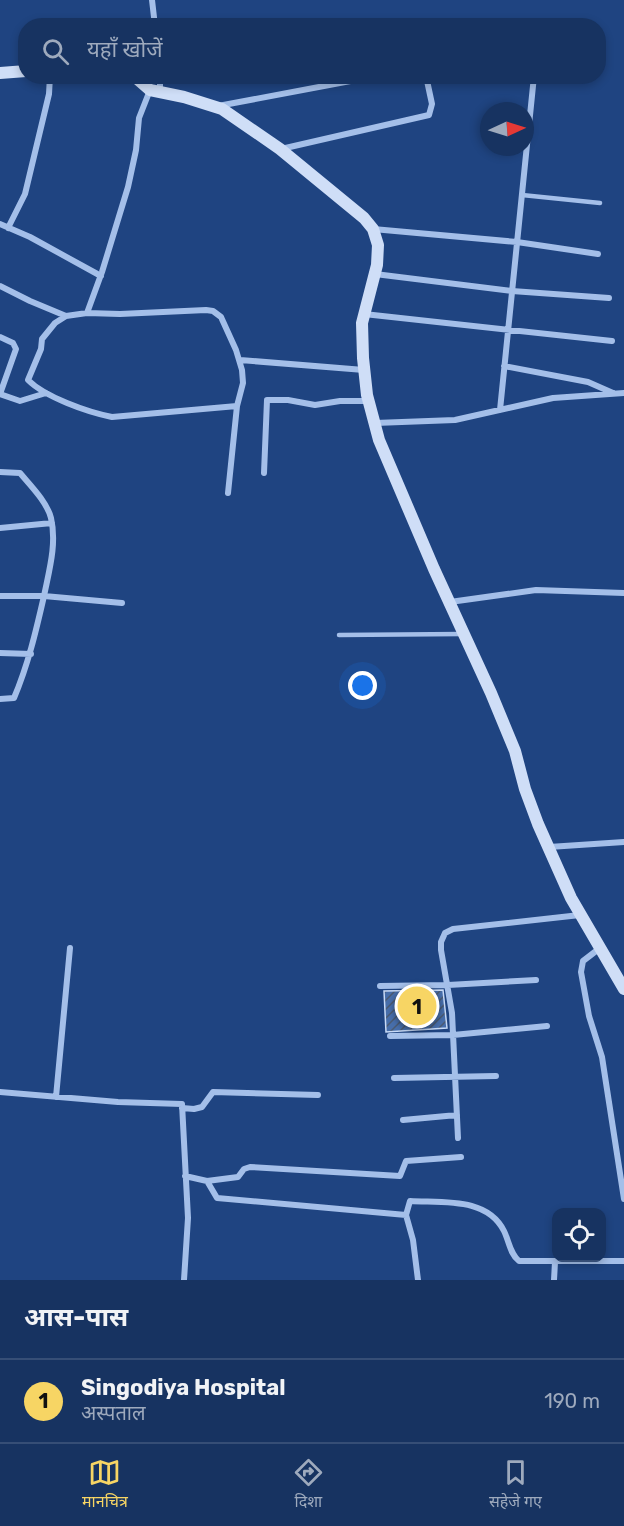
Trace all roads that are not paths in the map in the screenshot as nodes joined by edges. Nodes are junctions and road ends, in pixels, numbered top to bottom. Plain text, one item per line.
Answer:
1 (152, 0) edge
2 (154, 18) edge
3 (18, 72) edge
4 (0, 73) edge
5 (50, 84) edge
6 (145, 84) edge
7 (157, 84) edge
8 (334, 84) edge
9 (428, 84) edge
10 (533, 84) edge
11 (155, 91) junction
12 (214, 106) junction
13 (280, 149) junction
14 (522, 195) junction
15 (600, 203) dead end
16 (0, 224) edge
17 (8, 228) junction
18 (373, 229) junction
19 (517, 242) junction
20 (598, 254) dead end
21 (375, 274) junction
22 (101, 276) junction
23 (0, 286) edge
24 (512, 291) junction
25 (609, 298) dead end
26 (87, 313) junction
27 (364, 314) junction
28 (66, 316) junction
29 (508, 329) junction
30 (0, 337) edge
31 (612, 341) dead end
32 (240, 360) junction
33 (504, 366) junction
34 (364, 370) junction
35 (46, 393) junction
36 (613, 393) junction
37 (624, 393) edge
38 (0, 394) edge
39 (369, 401) junction
40 (237, 406) junction
41 (500, 410) junction
42 (375, 423) junction
43 (0, 472) edge
44 (264, 473) dead end
45 (228, 493) dead end
46 (52, 524) junction
47 (0, 528) edge
48 (624, 593) edge
49 (0, 596) edge
50 (44, 596) junction
51 (450, 602) junction
52 (122, 603) dead end
53 (465, 634) junction
54 (339, 635) dead end
55 (0, 653) edge
56 (31, 654) junction
57 (0, 699) edge
58 (624, 842) edge
59 (548, 847) junction
60 (580, 915) junction
61 (70, 948) dead end
62 (600, 948) junction
63 (536, 980) dead end
64 (448, 985) junction
65 (380, 987) dead end
66 (624, 989) edge
67 (547, 1026) dead end
68 (453, 1035) junction
69 (390, 1036) dead end
70 (455, 1076) junction
71 (496, 1076) dead end
72 (393, 1078) dead end
73 (0, 1092) edge
74 (318, 1095) dead end
75 (56, 1097) junction
76 (182, 1108) junction
77 (457, 1115) junction
78 (403, 1119) dead end
79 (458, 1138) dead end
80 (461, 1157) dead end
81 (185, 1176) junction
82 (207, 1181) junction
83 (624, 1199) edge
84 (406, 1215) junction
85 (606, 1261) edge
86 (624, 1261) edge
87 (552, 1262) edge
88 (555, 1262) edge
89 (184, 1280) edge
90 (418, 1280) edge
91 (554, 1280) edge

1 - 2 street
3 - 4 street
5 - 17 street
6 - 11 street
7 - 11 street
8 - 12 street
9 - 13 street
10 - 14 street
11 - 12 street
11 - 22 street
12 - 13 street
13 - 18 street
14 - 15 lane
14 - 19 street
16 - 17 street
17 - 22 street
18 - 19 street
18 - 21 street
19 - 20 street
19 - 24 street
21 - 24 street
21 - 27 street
22 - 26 street
23 - 28 street
24 - 25 street
24 - 29 street
26 - 28 street
26 - 32 street
27 - 29 street
27 - 34 street
28 - 35 street
29 - 31 street
29 - 33 street
30 - 38 street
32 - 34 street
32 - 40 street
33 - 36 street
33 - 41 street
34 - 39 street
35 - 38 street
35 - 40 street
36 - 37 street
36 - 41 street
39 - 42 street
39 - 44 street
40 - 45 street
41 - 42 street
42 - 51 street
43 - 46 street
46 - 47 street
46 - 50 street
48 - 51 street
49 - 50 street
50 - 52 street
50 - 56 street
51 - 53 street
53 - 54 lane
53 - 59 street
55 - 56 street
56 - 57 street
58 - 59 street
59 - 60 street
60 - 62 street
60 - 64 street
61 - 75 street
62 - 66 street
62 - 83 street
63 - 64 street
64 - 65 street
64 - 68 street
67 - 68 street
68 - 69 street
68 - 70 street
70 - 71 street
70 - 72 street
70 - 77 street
73 - 75 street
74 - 76 street
75 - 76 street
76 - 81 street
77 - 78 street
77 - 79 street
80 - 82 street
81 - 82 street
81 - 89 street
82 - 84 street
84 - 87 street
84 - 90 street
85 - 86 street
88 - 91 street

